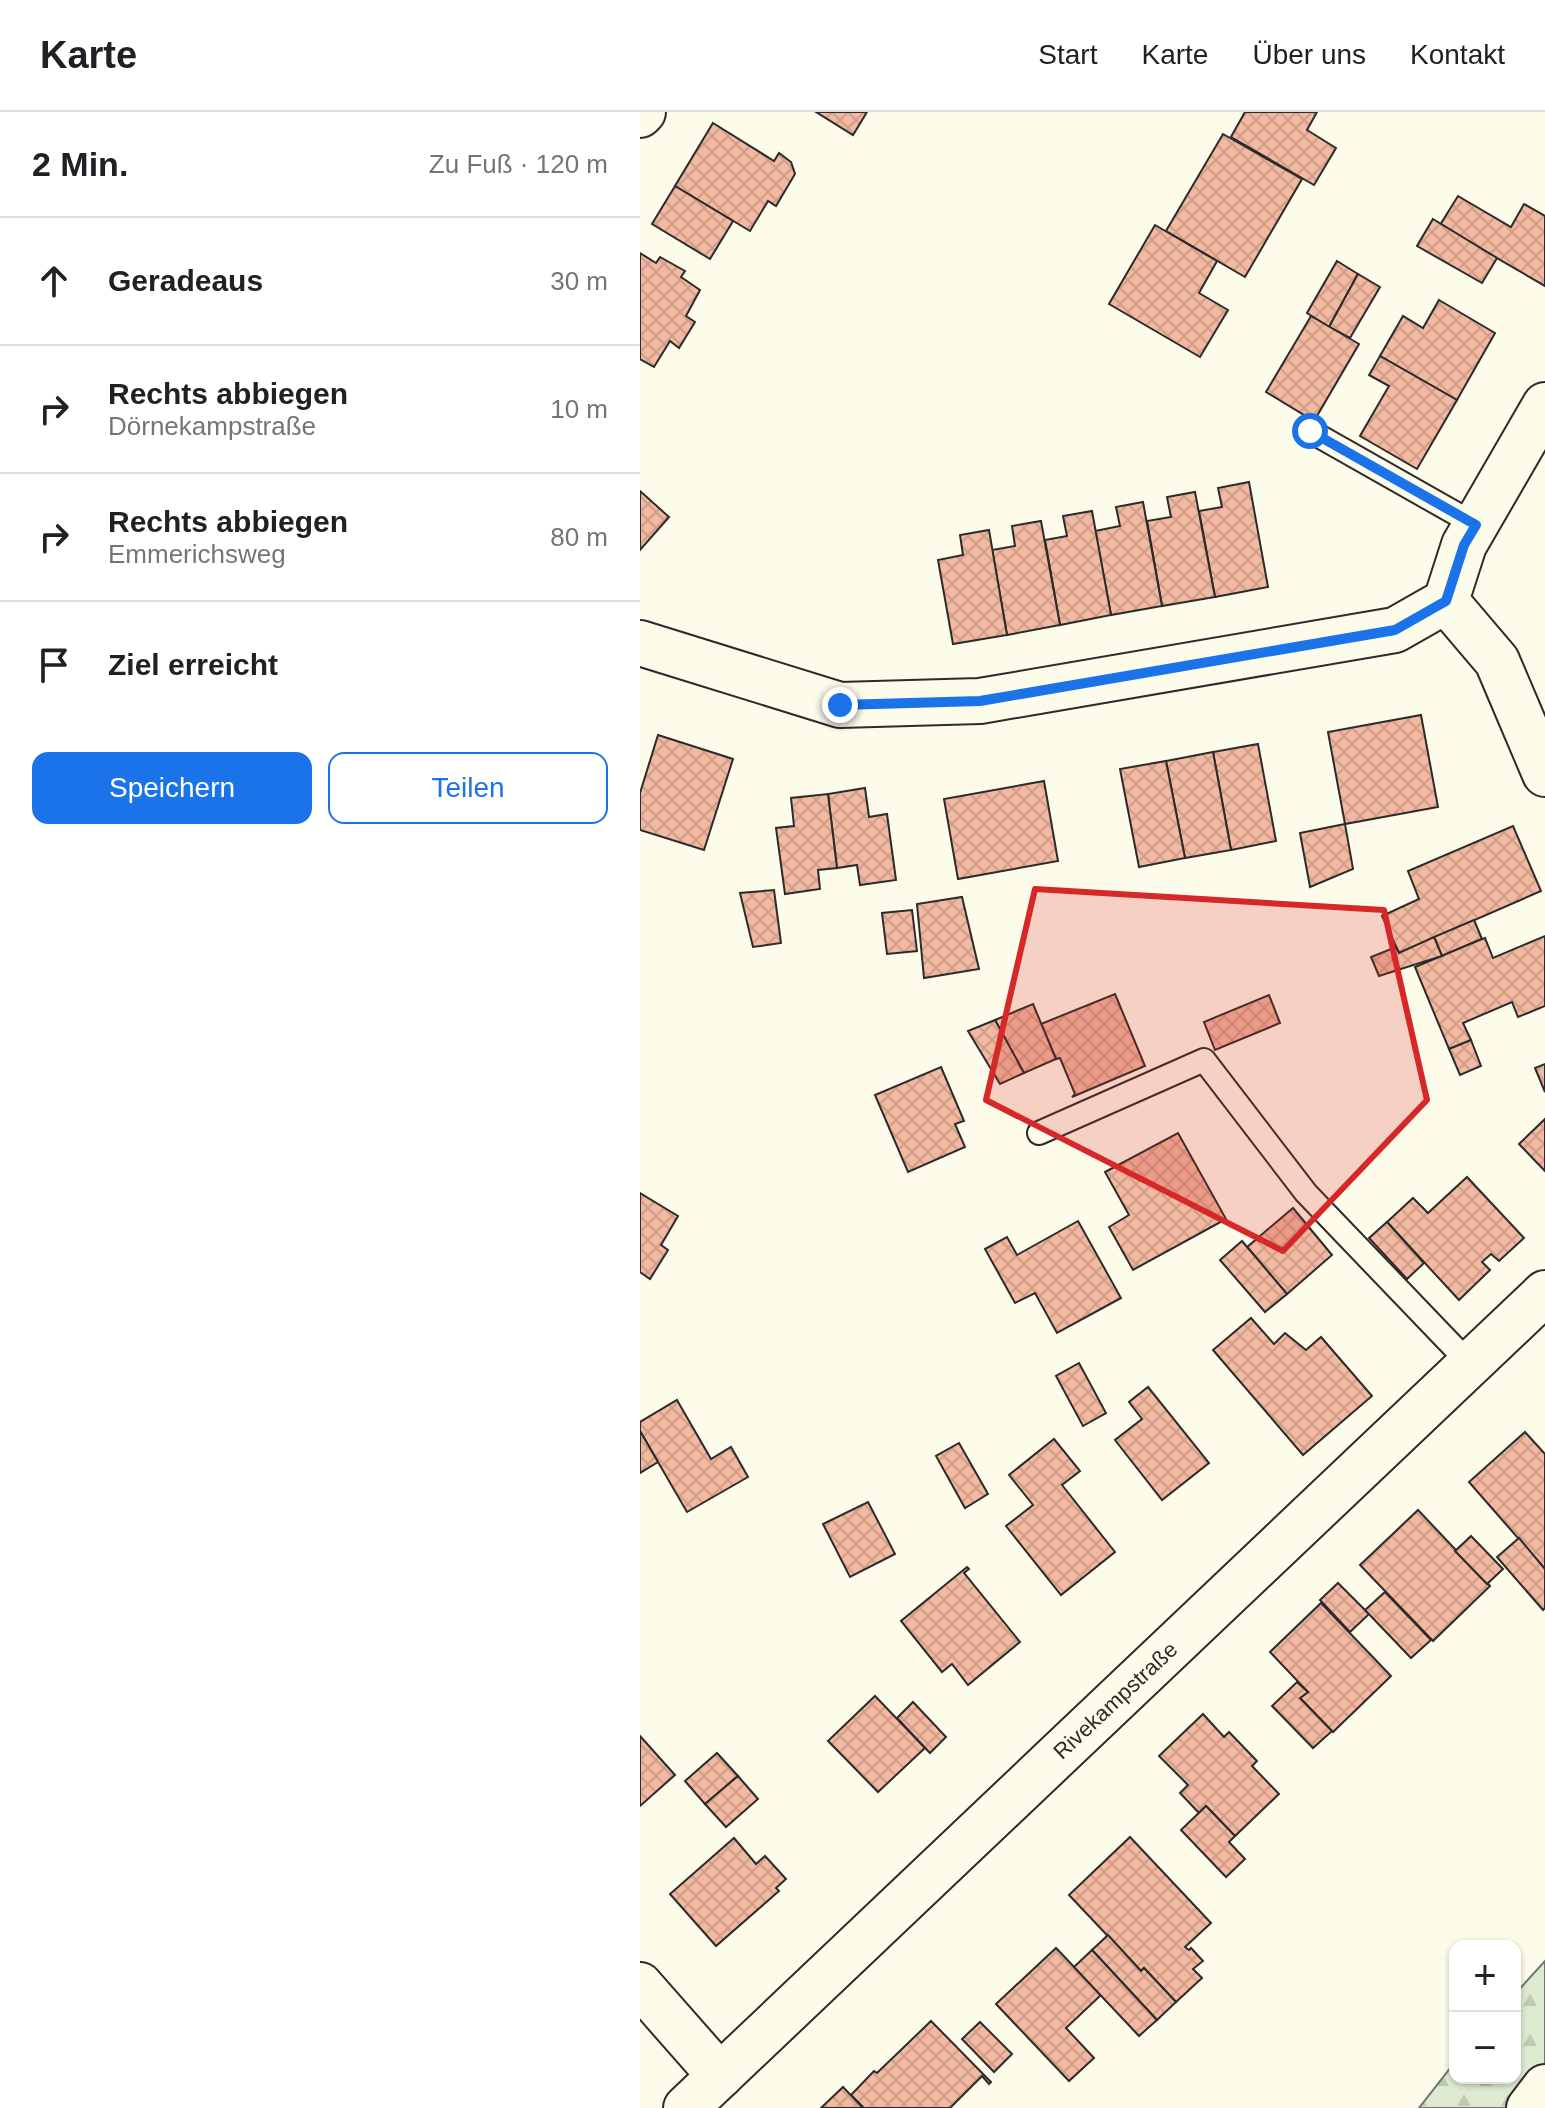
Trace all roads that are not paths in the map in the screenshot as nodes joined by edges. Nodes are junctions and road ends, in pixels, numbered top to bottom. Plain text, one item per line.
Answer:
1 (1545, 405) edge
2 (1310, 431) dead end
3 (1476, 525) junction
4 (1446, 601) junction
5 (640, 643) edge
6 (1545, 774) edge
7 (1039, 1133) dead end
8 (1545, 1293) edge
9 (1470, 1364) junction
10 (640, 1985) edge
11 (720, 2076) junction
12 (1545, 2087) edge
13 (686, 2108) edge
14 (1529, 2108) edge

1 - 3 street
2 - 3 lane
3 - 4 street
4 - 5 street
4 - 6 street
7 - 9 lane
8 - 9 street, Rivekampstraße
9 - 11 street, Rivekampstraße
10 - 11 street
11 - 13 street, Rivekampstraße
12 - 14 street

